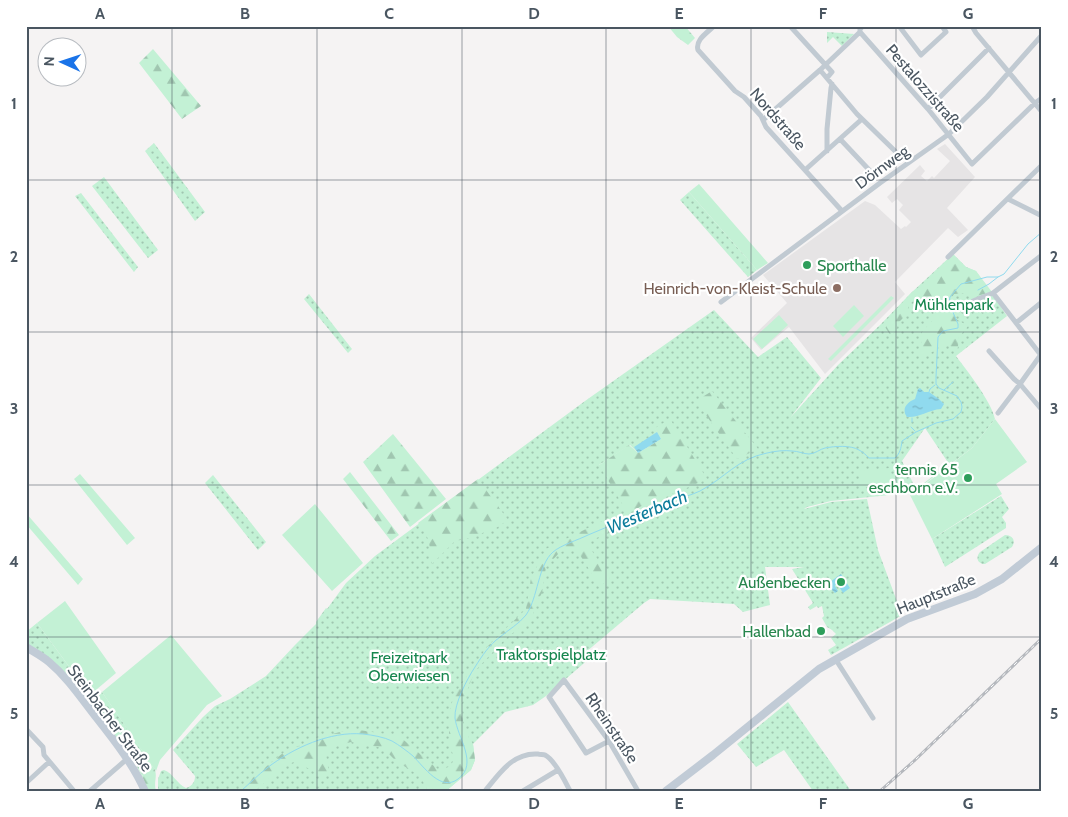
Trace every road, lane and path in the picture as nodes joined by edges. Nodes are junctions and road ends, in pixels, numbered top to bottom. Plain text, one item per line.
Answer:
1 (714, 26) edge
2 (790, 26) edge
3 (899, 26) edge
4 (942, 26) edge
5 (972, 26) edge
6 (861, 29) edge
7 (1042, 35) edge
8 (989, 48) junction
9 (825, 65) junction
10 (820, 70) junction
11 (1009, 72) junction
12 (827, 78) junction
13 (832, 84) junction
14 (1042, 98) edge
15 (1035, 103) junction
16 (928, 109) junction
17 (1042, 112) edge
18 (862, 119) junction
19 (763, 120) junction
20 (949, 134) junction
21 (840, 139) junction
22 (827, 151) junction
23 (895, 151) dead end
24 (1042, 165) edge
25 (806, 170) junction
26 (873, 174) dead end
27 (1008, 198) junction
28 (842, 211) junction
29 (1042, 216) edge
30 (1042, 255) edge
31 (948, 257) dead end
32 (993, 293) junction
33 (973, 301) dead end
34 (721, 302) dead end
35 (1042, 302) edge
36 (1016, 323) junction
37 (989, 351) dead end
38 (1041, 354) edge
39 (1020, 384) junction
40 (1042, 410) edge
41 (998, 413) dead end
42 (1042, 547) edge
43 (26, 647) edge
44 (836, 660) junction
45 (873, 718) dead end
46 (26, 729) edge
47 (608, 741) junction
48 (127, 759) junction
49 (49, 762) junction
50 (558, 770) junction
51 (26, 783) edge
52 (74, 791) edge
53 (90, 791) edge
54 (145, 791) edge
55 (485, 791) edge
56 (523, 791) edge
57 (570, 791) edge
58 (638, 791) edge
59 (666, 791) edge

1 - 19 street, Nordstraße
2 - 9 street
3 - 4 street
5 - 8 street
6 - 9 street
6 - 16 street, Pestalozzistraße
7 - 11 street, Dörnweg
8 - 11 street
8 - 16 street
9 - 10 street
9 - 12 street
10 - 12 street
10 - 19 street
11 - 15 street
11 - 20 street, Dörnweg
12 - 13 street
13 - 18 street
13 - 22 street
14 - 15 street
15 - 17 street
15 - 20 street, Pestalozzistraße
16 - 20 street, Pestalozzistraße
18 - 21 street
18 - 23 street
19 - 25 street, Nordstraße
20 - 28 street, Dörnweg
21 - 22 street
21 - 26 street
22 - 25 street
24 - 27 street
25 - 28 street, Nordstraße
27 - 29 street
27 - 31 street
28 - 34 street, Dörnweg
30 - 32 street
32 - 33 street
32 - 36 street
35 - 36 street
36 - 38 street
37 - 39 street
38 - 39 street
39 - 40 street
39 - 41 street
42 - 44 street, Hauptstraße
43 - 48 street, Steinbacher Straße
44 - 45 street
44 - 59 street, Hauptstraße
46 - 49 street
47 - 47 street, Rheinstraße
47 - 58 street, Rheinstraße
48 - 53 street
48 - 54 street, Steinbacher Straße
49 - 51 street
49 - 52 street
50 - 55 street
50 - 56 street
50 - 57 street

